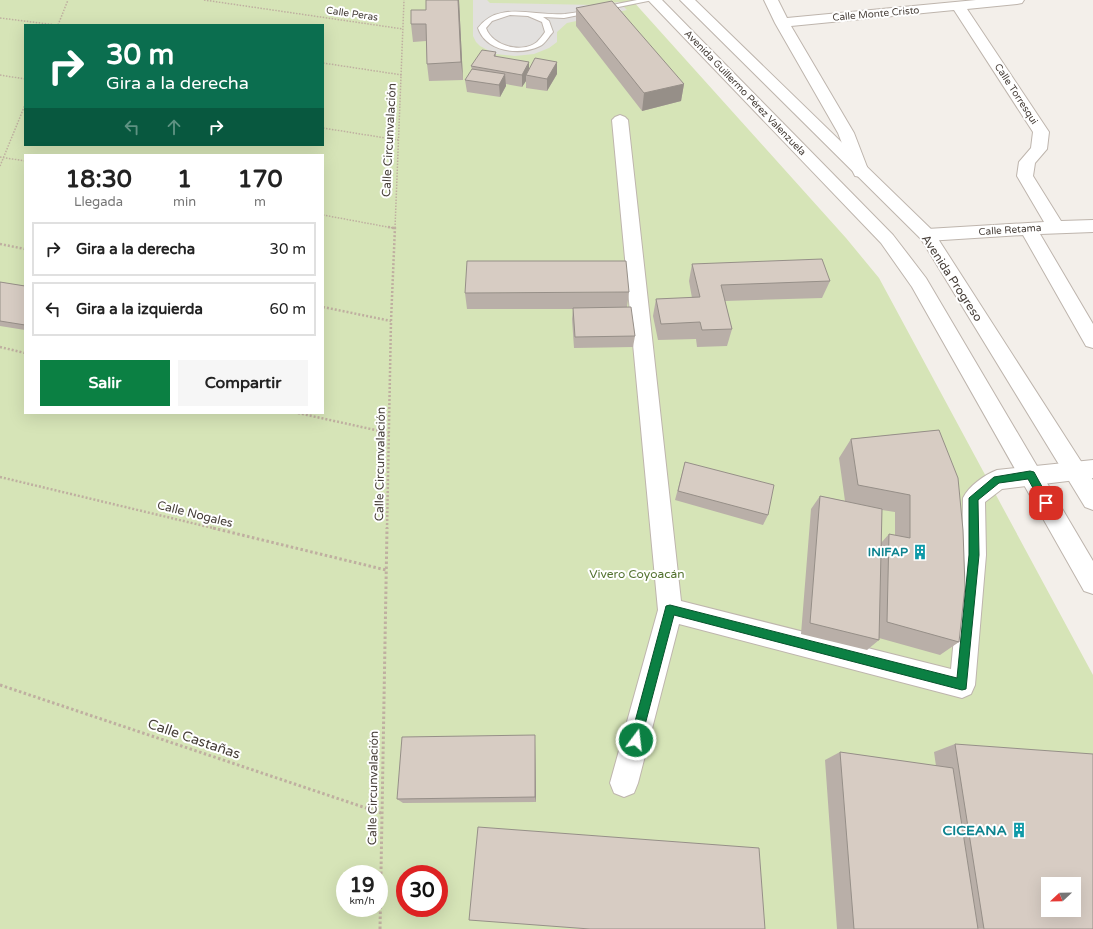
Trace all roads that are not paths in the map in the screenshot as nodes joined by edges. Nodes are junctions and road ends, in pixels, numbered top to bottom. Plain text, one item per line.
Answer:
1 (649, 0) edge
2 (655, 0) edge
3 (687, 0) edge
4 (771, 0) edge
5 (1017, 0) edge
6 (958, 6) junction
7 (529, 14) junction
8 (564, 16) junction
9 (782, 23) junction
10 (548, 26) junction
11 (620, 120) dead end
12 (860, 172) junction
13 (836, 186) junction
14 (1093, 226) edge
15 (1056, 227) junction
16 (1029, 230) junction
17 (927, 235) junction
18 (1093, 341) edge
19 (1084, 470) edge
20 (1030, 475) junction
21 (1093, 500) edge
22 (1093, 583) edge
23 (670, 610) junction
24 (624, 783) dead end

1 - 8 lane
2 - 13 street, Avenida Guillermo Pérez Valenzuela
3 - 12 street, Avenida Guillermo Pérez Valenzuela
4 - 9 street, Avenida Progreso
5 - 6 street, Calle Monte Cristo
6 - 9 street, Calle Monte Cristo
6 - 15 street, Calle Torresqui
7 - 8 lane
7 - 10 lane
7 - 10 lane
8 - 10 lane
9 - 12 street, Avenida Progreso
11 - 23 street
12 - 13 street
12 - 17 street, Avenida Progreso
13 - 20 street
14 - 15 street, Calle Retama
15 - 16 street, Calle Retama
16 - 17 street, Calle Retama
16 - 18 street
17 - 19 street, Avenida Progreso
19 - 20 street
19 - 21 street, Avenida Progreso
20 - 22 street
20 - 23 street
23 - 24 street

